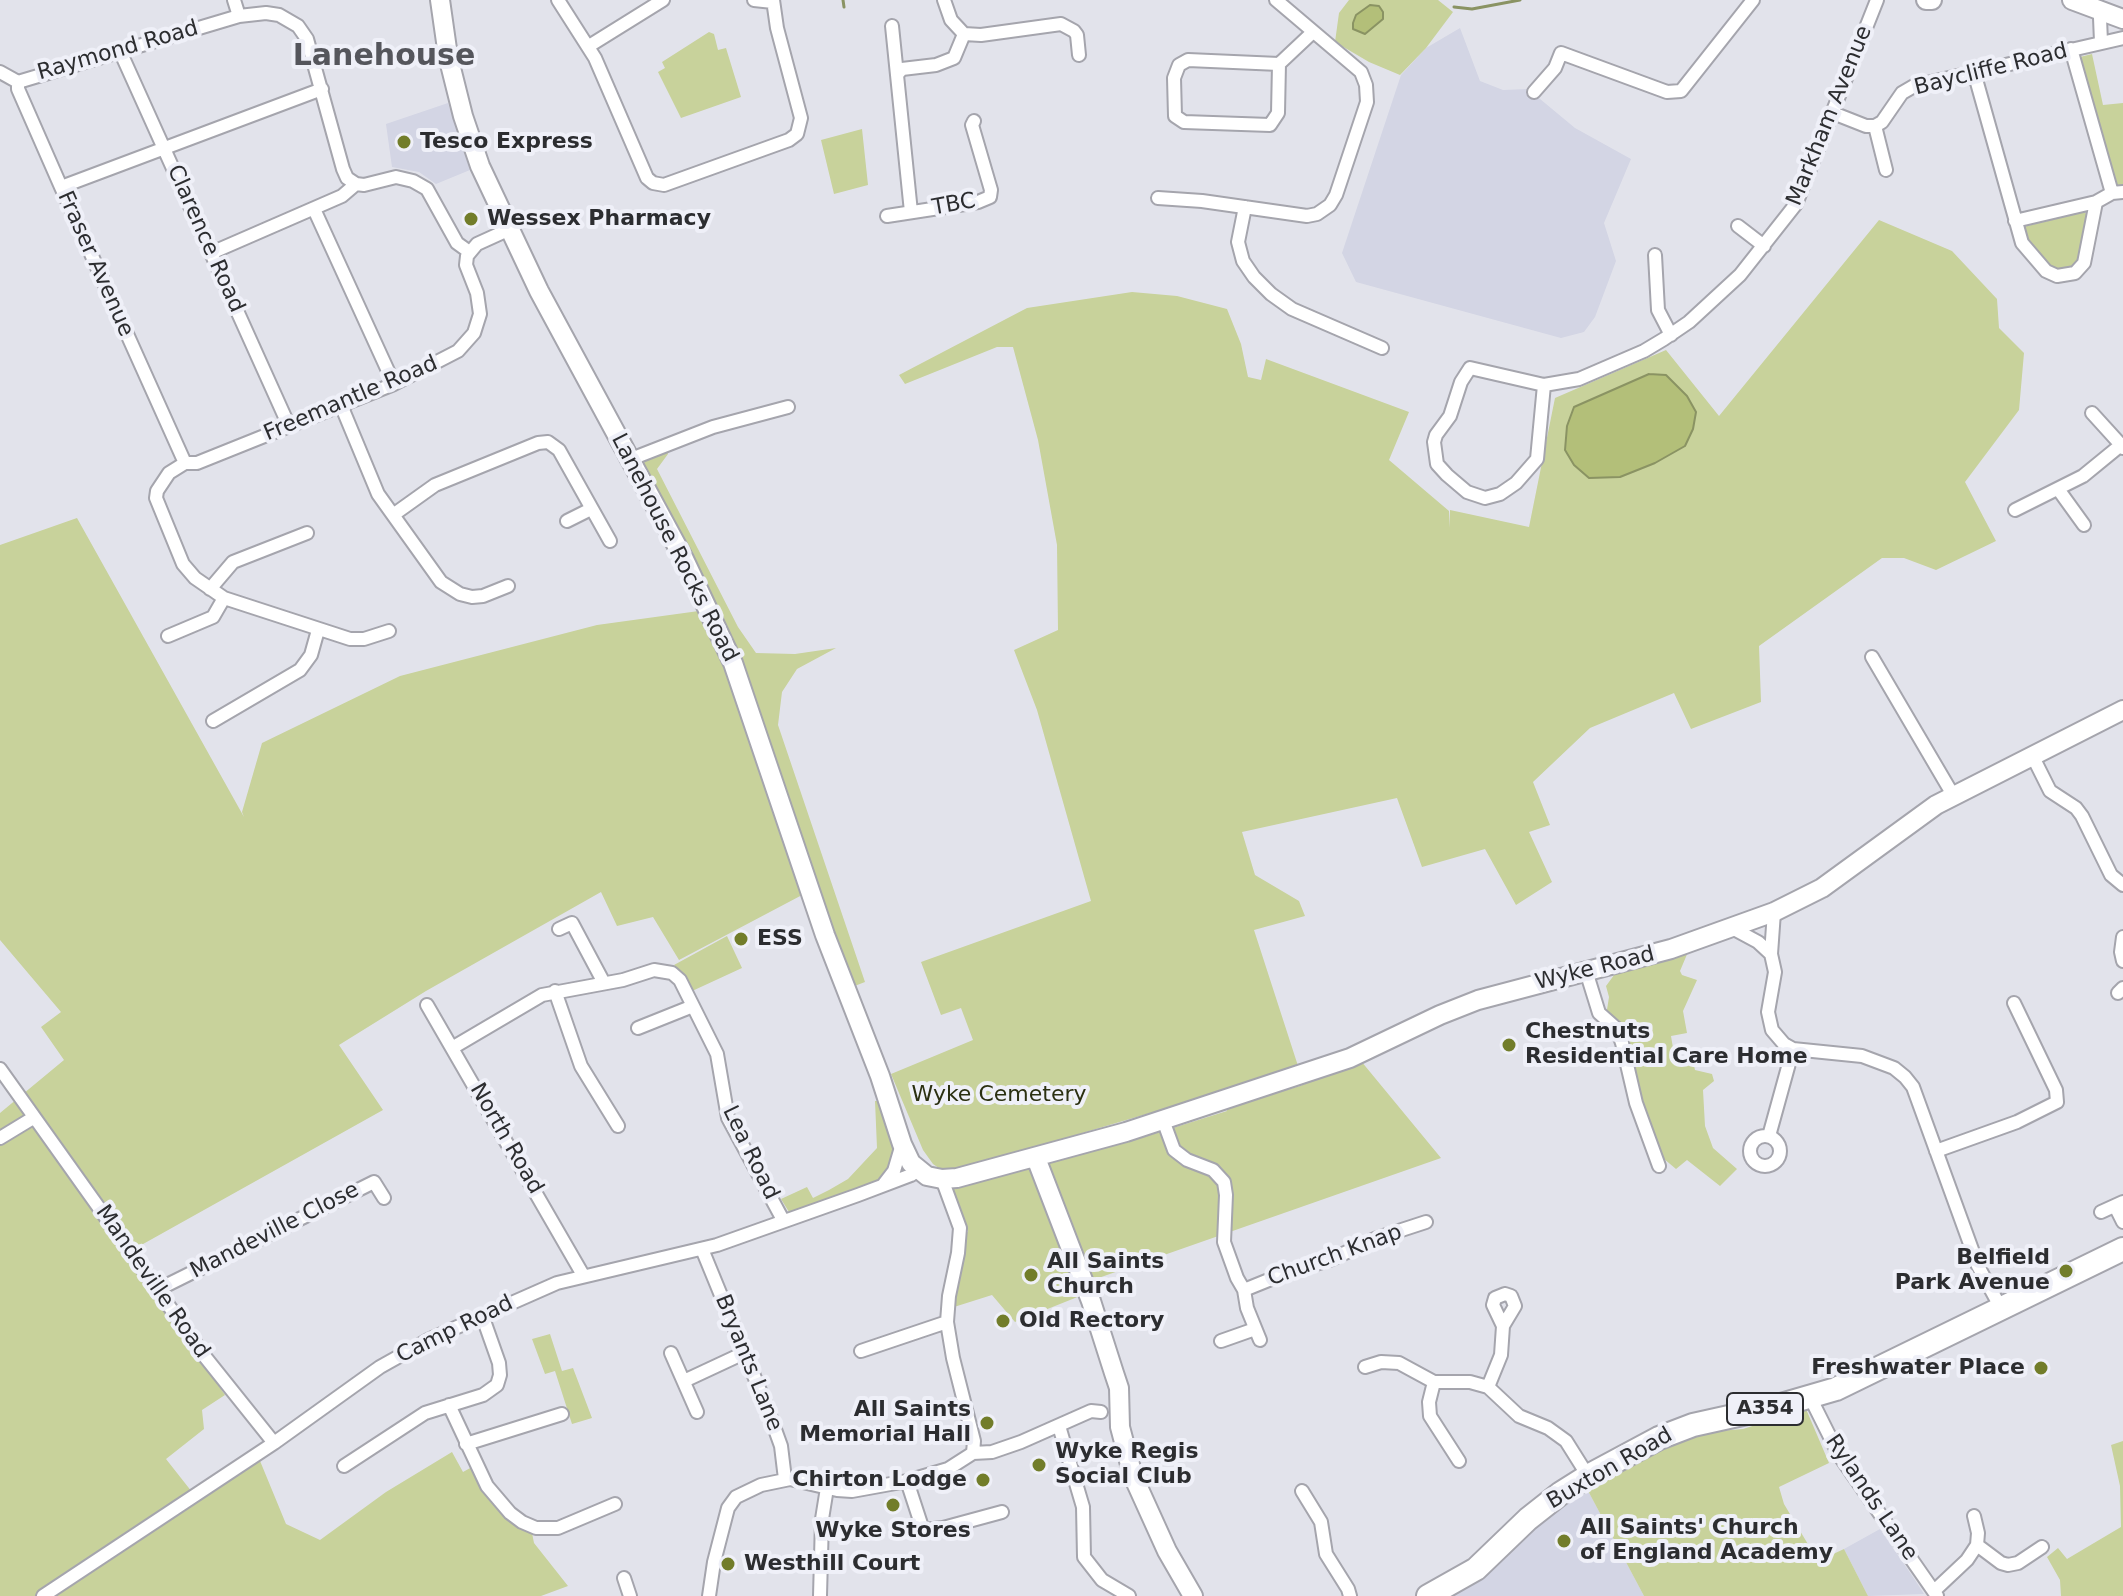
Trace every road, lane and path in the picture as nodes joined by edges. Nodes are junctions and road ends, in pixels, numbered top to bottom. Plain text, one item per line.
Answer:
1 (234, 0) edge
2 (440, 0) edge
3 (558, 0) edge
4 (663, 0) edge
5 (754, 0) edge
6 (944, 0) edge
7 (1276, 0) edge
8 (1753, 0) edge
9 (1877, 0) edge
10 (2072, 0) edge
11 (773, 1) edge
12 (2103, 10) junction
13 (239, 16) junction
14 (2123, 19) edge
15 (892, 26) dead end
16 (1313, 32) junction
17 (964, 34) junction
18 (2123, 38) edge
19 (2101, 42) junction
20 (589, 46) junction
21 (2071, 49) junction
22 (120, 51) junction
23 (1079, 55) dead end
24 (1279, 64) junction
25 (0, 72) edge
26 (1974, 72) junction
27 (897, 75) junction
28 (18, 82) junction
29 (322, 89) junction
30 (1534, 92) dead end
31 (1833, 113) junction
32 (974, 121) dead end
33 (1875, 126) junction
34 (164, 148) junction
35 (1886, 170) dead end
36 (356, 184) junction
37 (61, 187) junction
38 (2117, 192) edge
39 (1158, 198) dead end
40 (2096, 202) junction
41 (1245, 207) junction
42 (314, 209) junction
43 (911, 212) junction
44 (887, 216) dead end
45 (2015, 221) junction
46 (1738, 226) dead end
47 (510, 229) junction
48 (1764, 246) junction
49 (468, 251) junction
50 (211, 253) junction
51 (1655, 255) dead end
52 (1671, 335) junction
53 (1382, 348) dead end
54 (394, 384) junction
55 (1544, 385) junction
56 (341, 405) junction
57 (788, 407) dead end
58 (2092, 413) dead end
59 (289, 426) junction
60 (2122, 446) edge
61 (631, 459) junction
62 (185, 463) junction
63 (2058, 489) junction
64 (591, 509) junction
65 (2015, 510) dead end
66 (393, 515) junction
67 (567, 521) dead end
68 (2084, 525) dead end
69 (307, 533) dead end
70 (610, 541) dead end
71 (508, 586) dead end
72 (210, 589) junction
73 (224, 598) junction
74 (318, 630) junction
75 (389, 631) dead end
76 (168, 636) dead end
77 (1872, 657) dead end
78 (2123, 710) edge
79 (213, 721) dead end
80 (2032, 755) junction
81 (1953, 795) junction
82 (2123, 885) edge
83 (1774, 912) junction
84 (1732, 928) junction
85 (559, 929) dead end
86 (2123, 937) edge
87 (1771, 954) junction
88 (2123, 961) edge
89 (1586, 971) junction
90 (604, 983) junction
91 (555, 991) junction
92 (2014, 1003) dead end
93 (427, 1005) dead end
94 (693, 1006) junction
95 (638, 1028) dead end
96 (452, 1048) junction
97 (1793, 1049) junction
98 (0, 1069) edge
99 (5, 1089) edge
100 (33, 1118) junction
101 (1163, 1120) junction
102 (618, 1126) dead end
103 (1769, 1136) dead end
104 (0, 1138) edge
105 (902, 1144) junction
106 (1936, 1151) junction
107 (1036, 1158) junction
108 (1659, 1166) dead end
109 (918, 1170) junction
110 (942, 1179) junction
111 (882, 1186) junction
112 (384, 1198) dead end
113 (2119, 1204) edge
114 (2101, 1212) dead end
115 (783, 1220) junction
116 (1426, 1222) dead end
117 (2123, 1222) edge
118 (702, 1249) junction
119 (2123, 1249) edge
120 (583, 1275) junction
121 (159, 1289) junction
122 (1244, 1290) junction
123 (2002, 1310) junction
124 (482, 1315) junction
125 (947, 1322) junction
126 (1503, 1326) dead end
127 (1221, 1341) dead end
128 (861, 1351) dead end
129 (671, 1353) dead end
130 (744, 1353) junction
131 (1365, 1367) dead end
132 (684, 1381) junction
133 (1434, 1382) junction
134 (1488, 1387) junction
135 (1810, 1397) junction
136 (449, 1405) junction
137 (697, 1412) dead end
138 (1101, 1412) dead end
139 (562, 1414) dead end
140 (1059, 1426) junction
141 (274, 1443) junction
142 (466, 1444) junction
143 (973, 1453) junction
144 (1459, 1461) dead end
145 (344, 1466) dead end
146 (1588, 1476) junction
147 (785, 1479) junction
148 (907, 1481) junction
149 (827, 1488) junction
150 (1302, 1491) dead end
151 (615, 1504) dead end
152 (1002, 1512) dead end
153 (1974, 1516) dead end
154 (1977, 1545) junction
155 (2042, 1547) dead end
156 (624, 1578) dead end
157 (1936, 1593) edge
158 (43, 1596) edge
159 (630, 1596) edge
160 (709, 1596) edge
161 (820, 1596) edge
162 (1129, 1596) edge
163 (1193, 1596) edge
164 (1350, 1596) edge
165 (1428, 1596) edge

1 - 13 street
2 - 47 main road, Lanehouse Rocks Road
3 - 20 street
4 - 20 street
5 - 11 street
6 - 17 street
7 - 16 street
8 - 30 street
9 - 31 street, Markham Avenue
10 - 12 main road
11 - 20 street
12 - 14 main road
12 - 19 street
13 - 22 street, Raymond Road
13 - 29 street, Raymond Road
15 - 27 street
16 - 24 street
16 - 41 street
17 - 23 street
17 - 27 street
18 - 19 street, Baycliffe Road
19 - 21 street, Baycliffe Road
21 - 26 street, Baycliffe Road
21 - 38 street
22 - 28 street, Raymond Road
22 - 34 street, Clarence Road
24 - 24 street
25 - 28 street
26 - 33 street, Baycliffe Road
26 - 45 street
27 - 43 street
28 - 37 street, Fraser Avenue
29 - 34 street
29 - 36 street
31 - 33 street
31 - 48 street, Markham Avenue
32 - 43 street, TBC
33 - 35 street
34 - 37 street
34 - 50 street, Clarence Road
36 - 42 street
36 - 49 street
37 - 62 street, Fraser Avenue
38 - 40 street
39 - 41 street
40 - 45 street
40 - 45 street
41 - 53 street
42 - 50 street
42 - 54 street
43 - 44 street, TBC
46 - 48 street
47 - 49 street
47 - 61 main road, Lanehouse Rocks Road
48 - 52 street, Markham Avenue
49 - 54 street, Freemantle Road
50 - 59 street, Clarence Road
51 - 52 street
52 - 55 street, Markham Avenue
54 - 56 street, Freemantle Road
55 - 55 street, Markham Avenue
56 - 59 street, Freemantle Road
56 - 66 street
57 - 61 street
58 - 60 street
59 - 62 street, Freemantle Road
60 - 63 street
61 - 105 main road, Lanehouse Rocks Road
62 - 72 street
63 - 65 street
63 - 68 street
64 - 66 street
64 - 67 street
64 - 70 street
66 - 71 street
69 - 72 street
72 - 73 street
73 - 74 street
73 - 76 street
74 - 75 street
74 - 79 street
77 - 81 street
78 - 80 main road, Wyke Road
80 - 81 main road, Wyke Road
80 - 82 street
81 - 83 main road, Wyke Road
83 - 84 main road, Wyke Road
83 - 87 street
84 - 87 street
84 - 89 main road, Wyke Road
85 - 90 street
86 - 88 street
87 - 97 street
89 - 101 main road, Wyke Road
89 - 108 street
90 - 91 street
90 - 94 street, Lea Road
91 - 96 street
91 - 102 street
92 - 106 street
93 - 96 street, North Road
94 - 95 street
94 - 115 street, Lea Road
96 - 120 street, North Road
97 - 103 street
97 - 106 street
98 - 99 street, Mandeville Road
99 - 100 street, Mandeville Road
100 - 104 street
100 - 121 street, Mandeville Road
101 - 107 main road, Wyke Road
101 - 122 street, Church Knap
105 - 109 main road, Lanehouse Rocks Road
105 - 111 street
106 - 123 street
107 - 110 main road
107 - 163 main road
109 - 110 main road
109 - 111 street, Camp Road
110 - 125 street
111 - 115 street, Camp Road
112 - 121 street, Mandeville Close
113 - 114 street
113 - 117 street
115 - 118 street, Camp Road
116 - 122 street, Church Knap
118 - 120 street, Camp Road
118 - 130 street, Bryants Lane
119 - 123 highway, Buxton Road / A354
120 - 124 street, Camp Road
121 - 141 street, Mandeville Road
122 - 127 street, Church Knap
123 - 135 highway, Buxton Road / A354
124 - 136 street
124 - 141 street, Camp Road
125 - 128 street
125 - 143 street
126 - 134 street
129 - 132 street
130 - 132 street
130 - 147 street, Bryants Lane
131 - 133 street
132 - 137 street
133 - 134 street
133 - 144 street
134 - 146 street
135 - 146 highway, Buxton Road / A354
135 - 157 street, Rylands Lane
136 - 142 street
136 - 145 street
138 - 140 street
139 - 142 street
140 - 143 street
140 - 162 street
141 - 158 street, Camp Road
142 - 151 street
143 - 148 street
146 - 165 highway, Buxton Road / A354
147 - 149 street
147 - 160 street
148 - 149 street
148 - 152 street
149 - 161 street
150 - 164 street
153 - 154 street
154 - 155 street
154 - 157 street
156 - 159 street

